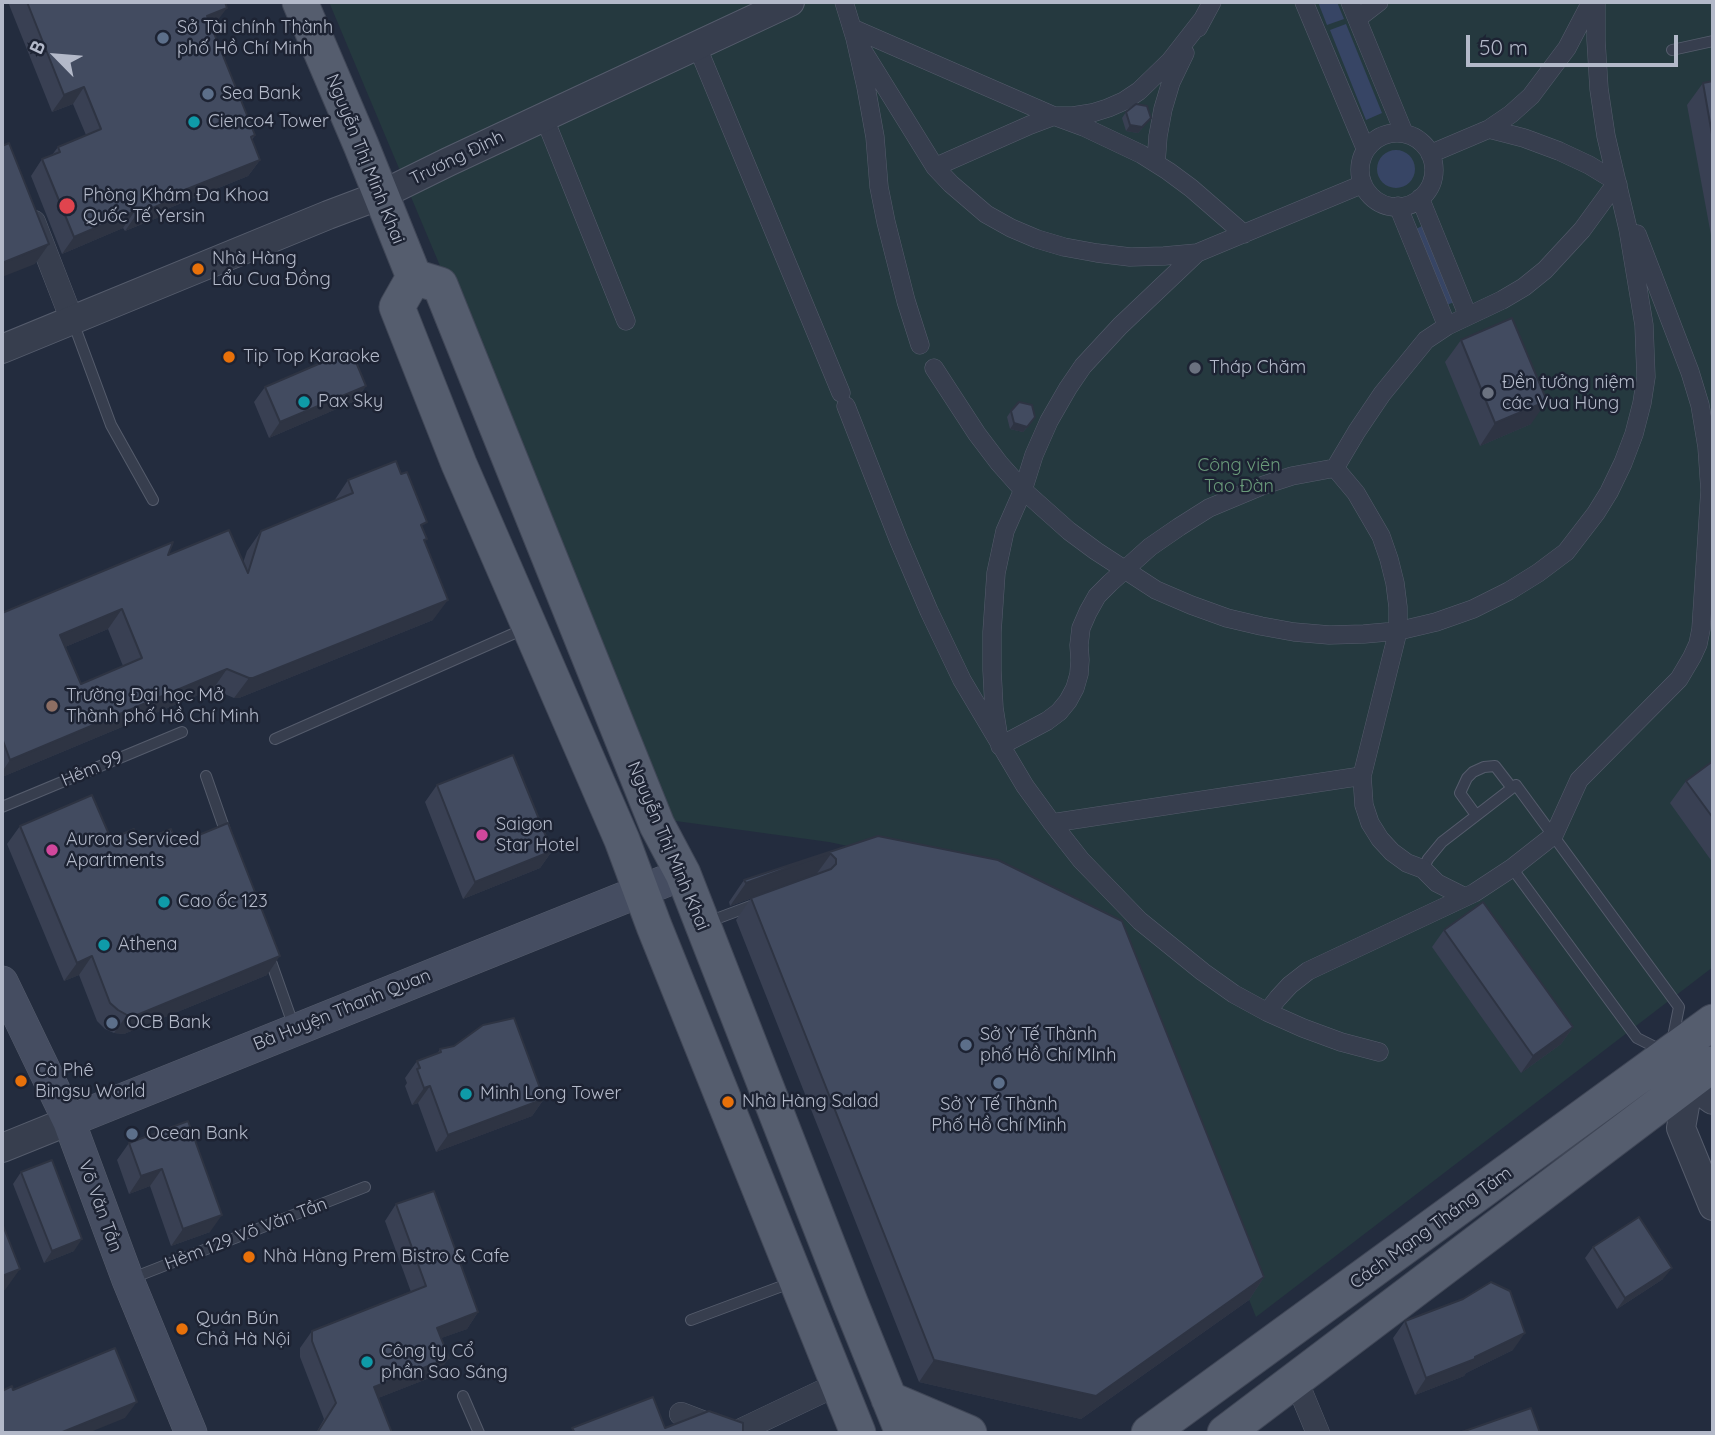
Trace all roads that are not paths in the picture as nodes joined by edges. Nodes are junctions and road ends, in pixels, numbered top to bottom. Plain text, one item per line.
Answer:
1 (300, 2) edge
2 (790, 2) edge
3 (844, 2) edge
4 (1212, 2) edge
5 (1304, 2) edge
6 (1379, 2) edge
7 (1594, 2) edge
8 (1354, 10) edge
9 (1202, 20) junction
10 (853, 33) junction
11 (1713, 41) edge
12 (697, 46) junction
13 (1672, 50) dead end
14 (1054, 116) junction
15 (544, 117) junction
16 (1489, 129) junction
17 (1404, 134) junction
18 (1366, 150) junction
19 (1430, 154) junction
20 (1156, 163) junction
21 (935, 167) junction
22 (1617, 182) junction
23 (1363, 184) junction
24 (381, 195) junction
25 (1420, 198) junction
26 (27, 205) edge
27 (1398, 206) junction
28 (1244, 233) junction
29 (1197, 253) junction
30 (414, 277) junction
31 (1468, 316) junction
32 (72, 320) junction
33 (626, 321) dead end
34 (1447, 326) junction
35 (920, 345) dead end
36 (2, 349) edge
37 (934, 368) dead end
38 (1335, 468) junction
39 (1023, 491) junction
40 (153, 500) dead end
41 (1124, 570) junction
42 (530, 627) junction
43 (1398, 631) junction
44 (182, 732) dead end
45 (275, 738) dead end
46 (1000, 746) junction
47 (206, 776) dead end
48 (1362, 776) junction
49 (1512, 788) junction
50 (2, 807) edge
51 (1476, 816) junction
52 (1052, 824) junction
53 (1554, 835) junction
54 (232, 852) edge
55 (1512, 867) junction
56 (1423, 869) junction
57 (683, 874) junction
58 (641, 890) junction
59 (1465, 897) junction
60 (767, 900) edge
61 (703, 924) junction
62 (264, 941) edge
63 (2, 982) edge
64 (1267, 1012) junction
65 (1713, 1023) edge
66 (295, 1030) junction
67 (1379, 1052) dead end
68 (1670, 1054) junction
69 (1705, 1082) edge
70 (69, 1121) junction
71 (2, 1148) edge
72 (365, 1187) dead end
73 (1713, 1206) edge
74 (128, 1280) junction
75 (796, 1281) junction
76 (691, 1320) dead end
77 (1296, 1380) junction
78 (838, 1384) junction
79 (463, 1396) dead end
80 (889, 1399) junction
81 (681, 1414) dead end
82 (191, 1433) edge
83 (480, 1433) edge
84 (734, 1433) edge
85 (858, 1433) edge
86 (903, 1433) edge
87 (969, 1433) edge
88 (1149, 1433) edge
89 (1225, 1433) edge
90 (1318, 1433) edge

1 - 24 main road, Nguyễn Thị Minh Khai
2 - 12 street, Trương Định
3 - 10 street
4 - 9 street
5 - 18 street
6 - 8 street
7 - 16 street
7 - 22 street
8 - 17 street
9 - 14 street
9 - 20 street
10 - 14 street
10 - 21 street
10 - 35 street
11 - 13 lane
12 - 15 street, Trương Định
12 - 46 street
14 - 20 street
14 - 21 street
15 - 24 street, Trương Định
15 - 33 street
16 - 19 street
16 - 22 street
17 - 18 street
17 - 19 street
18 - 23 street
19 - 25 street
20 - 28 street
21 - 29 street
22 - 31 street
22 - 43 street
22 - 53 street
23 - 27 street
23 - 28 street
24 - 30 main road, Nguyễn Thị Minh Khai
24 - 32 street, Trương Định
25 - 27 street
25 - 31 street
26 - 32 street
27 - 34 street
28 - 29 street
29 - 39 street
30 - 42 main road
30 - 57 main road, Nguyễn Thị Minh Khai
31 - 34 street
32 - 36 street, Trương Định
32 - 40 lane
34 - 38 street
37 - 39 street
38 - 41 street
38 - 43 street
39 - 41 street
39 - 46 street
41 - 43 street
41 - 46 street
42 - 45 lane
42 - 58 main road
43 - 48 street
44 - 50 lane, Hẻm 99
46 - 52 street
47 - 54 lane
48 - 52 street
48 - 56 street
49 - 51 lane
49 - 51 lane
49 - 53 lane
51 - 56 lane
52 - 64 street
53 - 55 street
53 - 68 lane
55 - 59 street
55 - 68 lane
56 - 59 street
57 - 58 main road, Bà Huyện Thanh Quan
57 - 61 main road, Nguyễn Thị Minh Khai
58 - 66 main road, Bà Huyện Thanh Quan
58 - 75 main road
59 - 64 street
60 - 61 lane
61 - 80 main road, Nguyễn Thị Minh Khai
62 - 66 lane
63 - 70 main road, Võ Văn Tần
64 - 67 street
65 - 68 main road, Cách Mạng Tháng Tám
66 - 70 main road, Bà Huyện Thanh Quan
68 - 69 street
68 - 88 main road, Cách Mạng Tháng Tám
69 - 73 street
69 - 77 main road
70 - 71 street, Bà Huyện Thanh Quan
70 - 74 main road, Võ Văn Tần
72 - 74 lane, Hẻm 129 Võ Văn Tần
74 - 82 main road, Võ Văn Tần
75 - 76 lane
75 - 78 main road
77 - 89 main road
77 - 90 street
78 - 84 street
78 - 85 main road
79 - 83 lane
80 - 86 main road, Nguyễn Thị Minh Khai
80 - 87 main road
81 - 84 street

